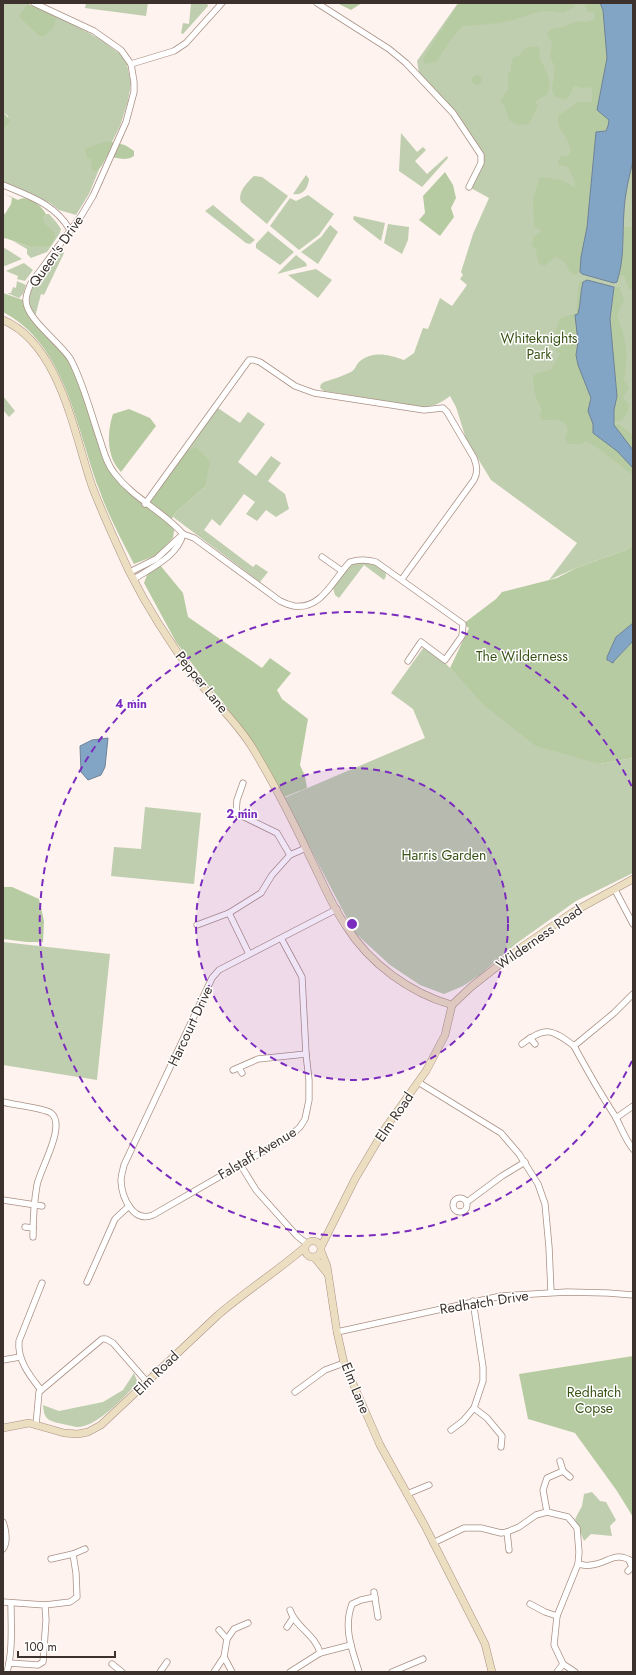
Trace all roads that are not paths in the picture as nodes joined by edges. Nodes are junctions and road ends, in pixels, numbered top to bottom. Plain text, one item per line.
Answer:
1 (34, 3) edge
2 (222, 3) edge
3 (317, 3) edge
4 (131, 64) junction
5 (3, 185) edge
6 (469, 187) dead end
7 (70, 230) junction
8 (3, 320) edge
9 (145, 504) junction
10 (183, 534) junction
11 (322, 557) dead end
12 (342, 571) junction
13 (130, 572) junction
14 (134, 579) junction
15 (402, 579) junction
16 (408, 660) dead end
17 (243, 783) dead end
18 (306, 848) junction
19 (290, 855) junction
20 (633, 879) edge
21 (615, 890) junction
22 (337, 909) junction
23 (229, 913) junction
24 (633, 924) edge
25 (197, 925) dead end
26 (281, 938) junction
27 (249, 954) junction
28 (633, 994) edge
29 (452, 1005) junction
30 (530, 1038) junction
31 (522, 1044) dead end
32 (535, 1044) dead end
33 (574, 1046) junction
34 (306, 1054) junction
35 (238, 1070) dead end
36 (418, 1082) junction
37 (3, 1102) edge
38 (633, 1106) edge
39 (616, 1118) junction
40 (633, 1149) edge
41 (525, 1162) junction
42 (240, 1164) junction
43 (3, 1200) edge
44 (467, 1202) dead end
45 (34, 1206) junction
46 (42, 1206) dead end
47 (129, 1206) junction
48 (25, 1227) dead end
49 (33, 1228) junction
50 (330, 1228) junction
51 (33, 1237) dead end
52 (314, 1240) junction
53 (305, 1246) junction
54 (321, 1249) junction
55 (311, 1256) junction
56 (292, 1259) junction
57 (328, 1275) junction
58 (87, 1282) dead end
59 (42, 1283) dead end
60 (551, 1292) junction
61 (633, 1295) edge
62 (474, 1301) junction
63 (337, 1332) junction
64 (20, 1357) junction
65 (3, 1360) edge
66 (344, 1363) junction
67 (147, 1382) junction
68 (41, 1390) junction
69 (295, 1392) dead end
70 (474, 1408) junction
71 (36, 1424) junction
72 (3, 1428) edge
73 (451, 1430) dead end
74 (501, 1447) dead end
75 (560, 1461) dead end
76 (563, 1471) junction
77 (570, 1477) dead end
78 (429, 1486) dead end
79 (406, 1494) junction
80 (547, 1512) junction
81 (3, 1522) edge
82 (507, 1532) junction
83 (433, 1542) junction
84 (3, 1549) edge
85 (84, 1549) dead end
86 (509, 1550) dead end
87 (73, 1554) junction
88 (50, 1559) dead end
89 (631, 1561) edge
90 (578, 1564) junction
91 (628, 1571) dead end
92 (3, 1602) edge
93 (11, 1604) junction
94 (45, 1604) junction
95 (530, 1604) dead end
96 (290, 1610) dead end
97 (557, 1616) junction
98 (378, 1617) dead end
99 (292, 1618) junction
100 (248, 1624) dead end
101 (287, 1627) dead end
102 (219, 1630) dead end
103 (227, 1639) junction
104 (351, 1645) junction
105 (320, 1653) junction
106 (224, 1656) junction
107 (423, 1659) dead end
108 (158, 1662) dead end
109 (167, 1662) dead end
110 (9, 1663) junction
111 (112, 1664) dead end
112 (564, 1664) junction
113 (161, 1671) edge
114 (7, 1672) edge
115 (122, 1672) edge
116 (214, 1672) edge
117 (232, 1672) edge
118 (290, 1672) edge
119 (359, 1672) edge
120 (392, 1672) edge
121 (492, 1672) edge
122 (557, 1672) edge
123 (575, 1672) edge

1 - 4 street
2 - 4 street
3 - 6 street
4 - 7 street, Queen's Drive
5 - 7 street
7 - 9 street, Queen's Drive
8 - 13 street, Pepper Lane
9 - 10 street, Queen's Drive
9 - 15 street
10 - 12 street, Queen's Drive
10 - 13 street
10 - 14 street
11 - 12 street
12 - 15 street, Queen's Drive
13 - 14 street, Pepper Lane
14 - 18 street, Pepper Lane
15 - 16 street, Queen's Drive
17 - 19 street
18 - 19 street
18 - 22 street, Pepper Lane
19 - 23 street
20 - 21 street, Wilderness Road
21 - 24 street
21 - 29 street, Wilderness Road
22 - 26 street, Harcourt Drive
22 - 29 street, Pepper Lane
23 - 25 street
23 - 27 street
26 - 27 street, Harcourt Drive
26 - 34 street, Falstaff Avenue
27 - 47 street, Harcourt Drive
28 - 33 street
29 - 36 street, Elm Road
30 - 31 street
30 - 32 street
30 - 33 street
33 - 39 street
34 - 35 street
34 - 42 street, Falstaff Avenue
36 - 41 street
36 - 50 street, Elm Road
37 - 45 street
38 - 39 street
39 - 40 street
41 - 44 street
41 - 60 street
42 - 47 street, Falstaff Avenue
42 - 53 street
43 - 45 street
45 - 46 street
45 - 49 street
47 - 58 street
48 - 49 street
49 - 51 street
50 - 52 street, Elm Road
50 - 54 street, Elm Road
52 - 53 street
52 - 54 street
53 - 55 street
53 - 56 street, Elm Road
54 - 55 street
54 - 57 street, Elm Lane
55 - 56 street, Elm Road
55 - 57 street, Elm Lane
56 - 67 street, Elm Road
57 - 63 street, Elm Lane
59 - 64 street
60 - 61 street, Redhatch Drive
60 - 62 street, Redhatch Drive
62 - 63 street, Redhatch Drive
62 - 70 street
63 - 66 street, Elm Lane
64 - 65 street
64 - 68 street
66 - 69 street
66 - 79 street, Elm Lane
67 - 68 street
67 - 71 street, Elm Road
68 - 71 street
70 - 73 street
70 - 74 street
71 - 72 street, Elm Road
75 - 76 street
76 - 77 street
76 - 80 street
78 - 79 street
79 - 83 street, Elm Lane
80 - 82 street
80 - 90 street
81 - 84 street
82 - 83 street
82 - 86 street
83 - 121 street, Elm Lane
85 - 87 street
87 - 88 street
87 - 94 street
89 - 90 street
89 - 91 street
90 - 97 street
92 - 93 street
93 - 94 street
93 - 110 street
94 - 110 street
95 - 97 street
96 - 99 street
97 - 112 street
98 - 104 street
99 - 101 street
99 - 105 street
100 - 103 street
102 - 103 street
103 - 106 street
104 - 105 street
104 - 119 street
105 - 118 street
106 - 116 street
106 - 117 street
107 - 120 street
108 - 113 street
109 - 113 street
110 - 114 street
111 - 115 street
112 - 122 street
112 - 123 street

